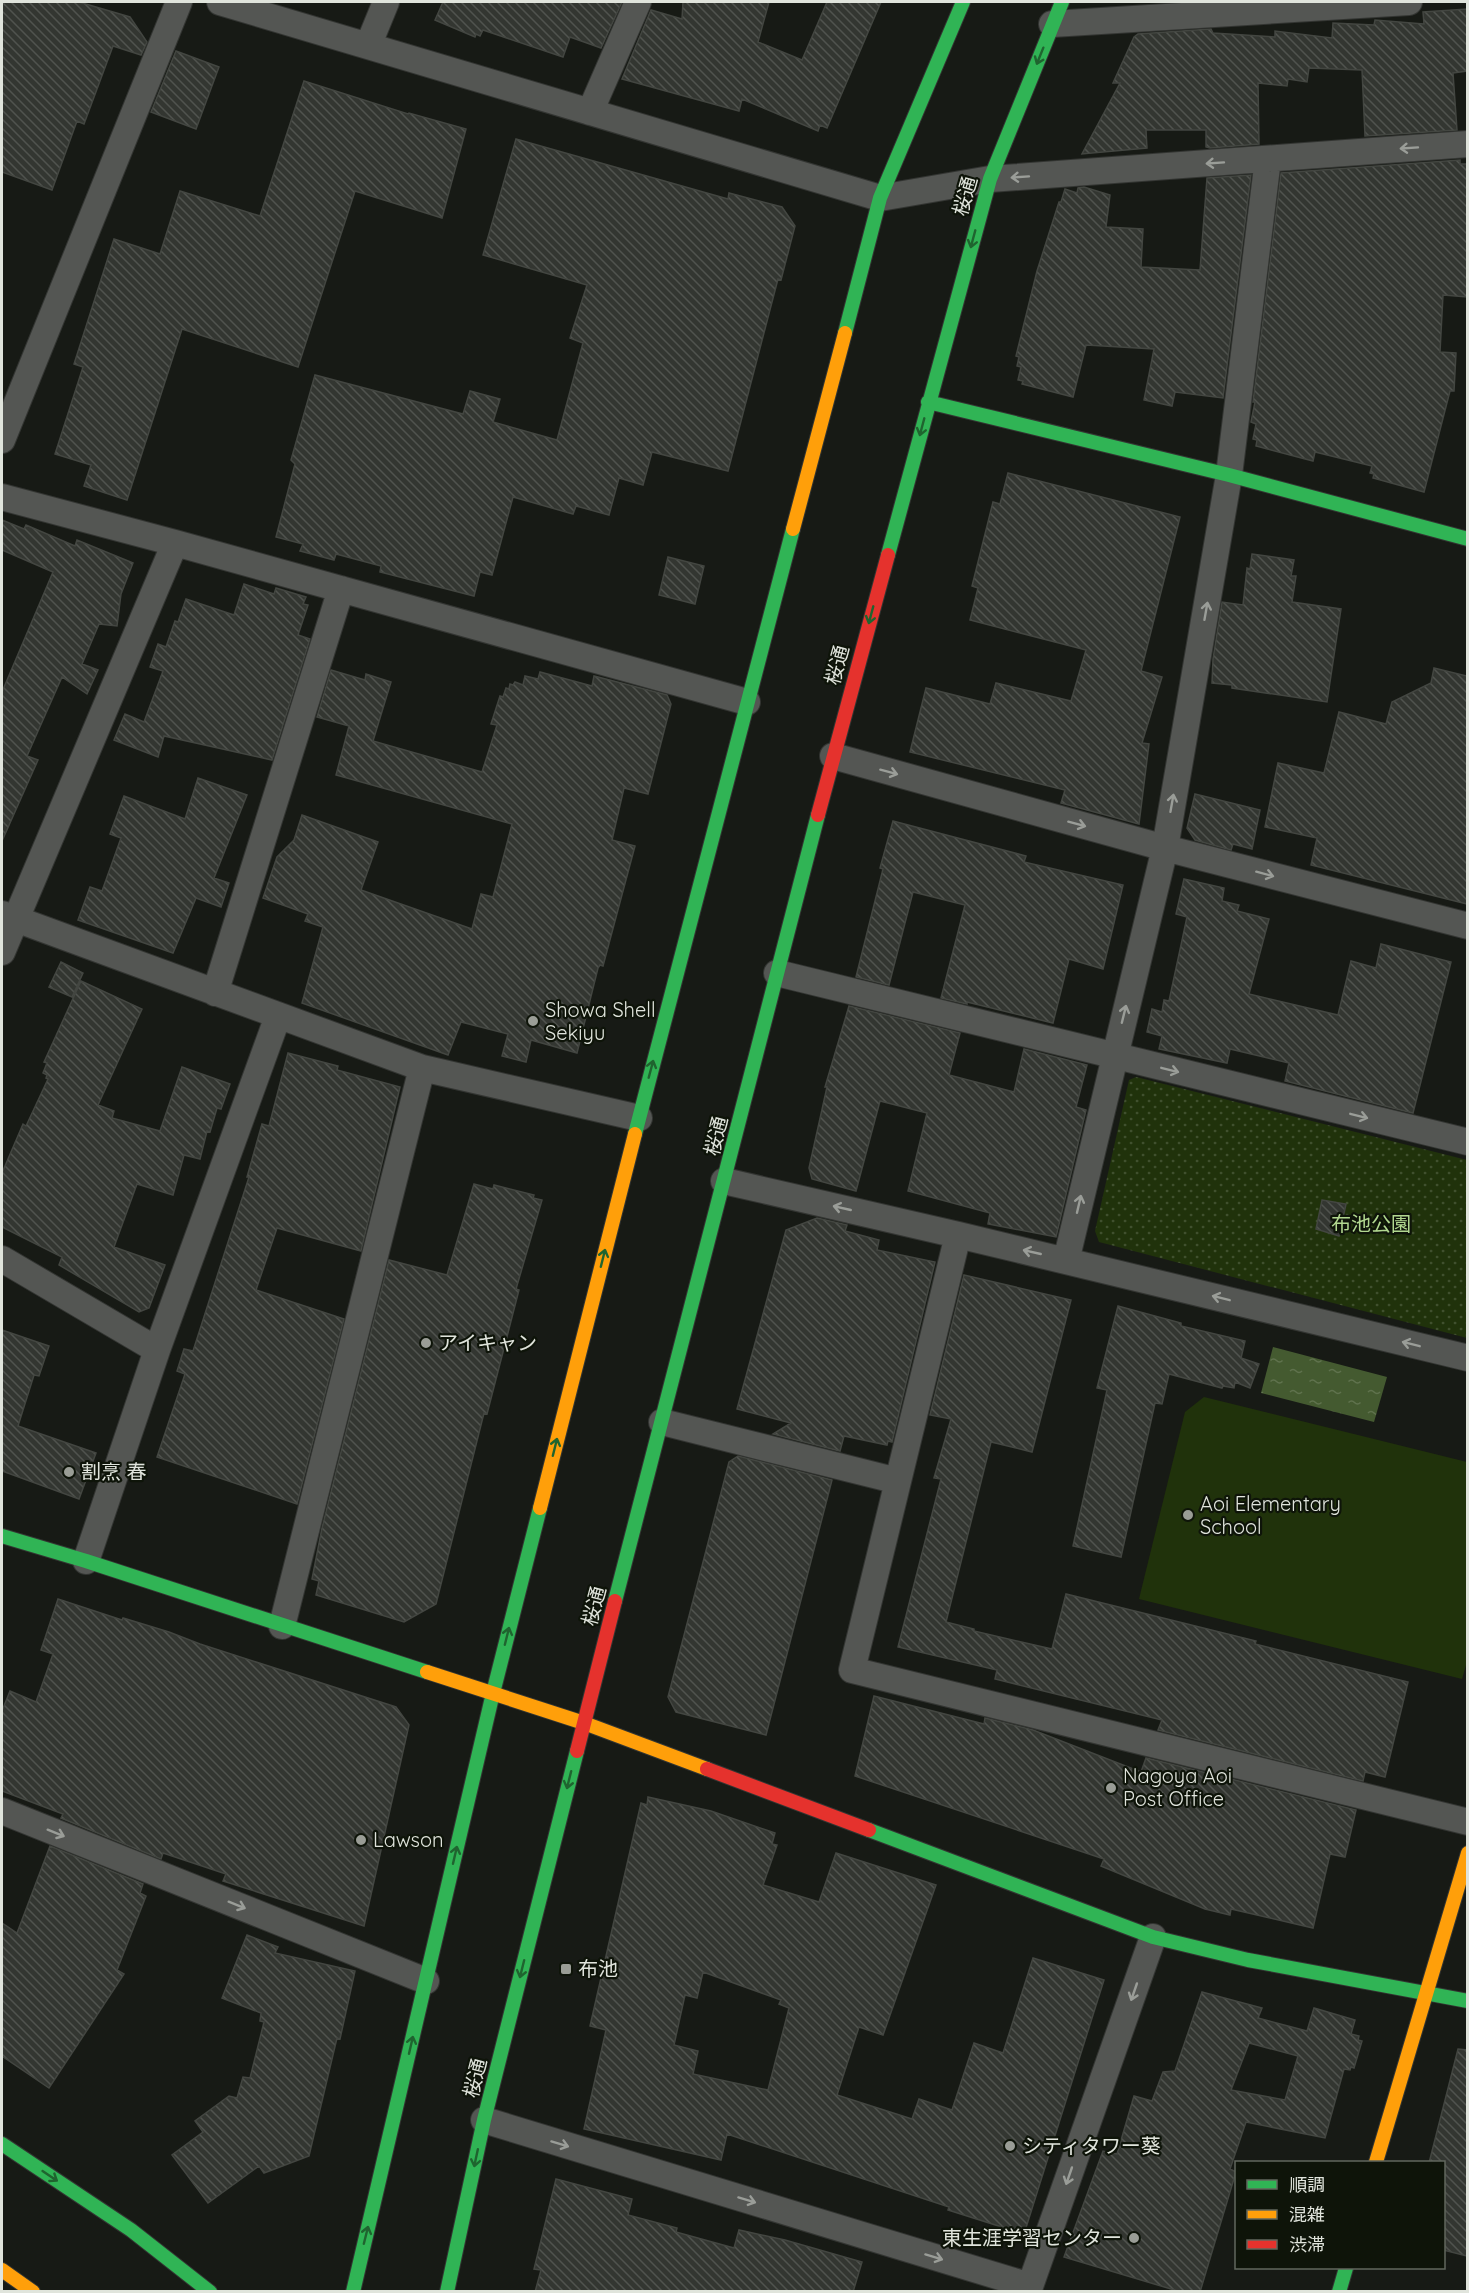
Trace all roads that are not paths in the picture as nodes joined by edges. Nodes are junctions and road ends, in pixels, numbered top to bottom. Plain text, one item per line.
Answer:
1 (178, 2) edge
2 (220, 2) edge
3 (386, 2) edge
4 (638, 2) edge
5 (963, 2) edge
6 (1409, 2) edge
7 (1057, 13) edge
8 (369, 46) junction
9 (590, 112) junction
10 (1467, 144) edge
11 (1268, 159) junction
12 (990, 179) junction
13 (880, 198) junction
14 (928, 402) junction
15 (2, 440) edge
16 (1229, 476) junction
17 (2, 497) edge
18 (1467, 539) edge
19 (175, 543) junction
20 (341, 589) junction
21 (747, 702) junction
22 (833, 756) junction
23 (1165, 848) junction
24 (9, 917) edge
25 (1467, 926) edge
26 (2, 952) edge
27 (777, 973) junction
28 (215, 993) junction
29 (278, 1016) junction
30 (1113, 1056) junction
31 (422, 1068) junction
32 (639, 1118) junction
33 (1467, 1142) edge
34 (724, 1181) junction
35 (958, 1235) junction
36 (2, 1259) edge
37 (1066, 1261) junction
38 (157, 1350) junction
39 (1467, 1358) edge
40 (662, 1422) junction
41 (898, 1481) junction
42 (2, 1536) edge
43 (86, 1561) junction
44 (282, 1626) junction
45 (493, 1693) junction
46 (584, 1723) junction
47 (2, 1811) edge
48 (1467, 1822) edge
49 (1467, 1853) edge
50 (1153, 1937) junction
51 (426, 1981) junction
52 (1425, 1992) junction
53 (1467, 2001) edge
54 (484, 2120) junction
55 (2, 2144) edge
56 (1377, 2161) edge
57 (1346, 2269) edge
58 (2, 2270) edge
59 (1029, 2289) edge
60 (33, 2292) edge
61 (210, 2292) edge
62 (352, 2292) edge
63 (447, 2292) edge
64 (1339, 2292) edge

1 - 15 street
2 - 8 street
3 - 8 street
4 - 9 street
5 - 13 main road
6 - 7 street
7 -> 12 main road, 桜通
8 - 9 street
9 - 13 street
10 -> 11 street
11 -> 12 street
11 - 16 street
12 - 13 street
12 -> 14 main road, 桜通
13 - 21 main road
14 - 16 main road
14 -> 22 main road, 桜通
16 - 18 main road
23 -> 16 street
17 - 19 street
19 - 20 street
19 - 24 street
20 - 21 street
20 - 28 street
32 -> 21 main road
22 -> 23 street
22 - 27 main road, 桜通
23 -> 25 street
30 -> 23 street
24 - 26 street
24 - 28 street
27 - 30 street
27 - 34 main road, 桜通
28 - 29 street
29 - 31 street
29 - 38 street
30 -> 33 street
37 -> 30 street
31 - 32 street
31 - 44 street
45 -> 32 main road
35 -> 34 street
34 - 40 main road, 桜通
37 -> 35 street
35 - 41 street
36 - 38 street
39 -> 37 street
38 - 43 street
40 - 41 street
40 - 46 main road, 桜通
41 - 48 street
42 - 43 main road
43 - 44 main road
44 - 45 main road
45 - 46 main road
51 -> 45 main road
46 - 50 main road
46 -> 54 main road, 桜通
47 -> 51 street
49 - 52 main road
50 - 52 main road
50 -> 59 street
62 -> 51 main road
52 - 53 main road
52 - 56 main road
54 -> 59 street
54 -> 63 main road, 桜通
55 -> 61 main road
57 - 64 main road
58 - 60 main road

